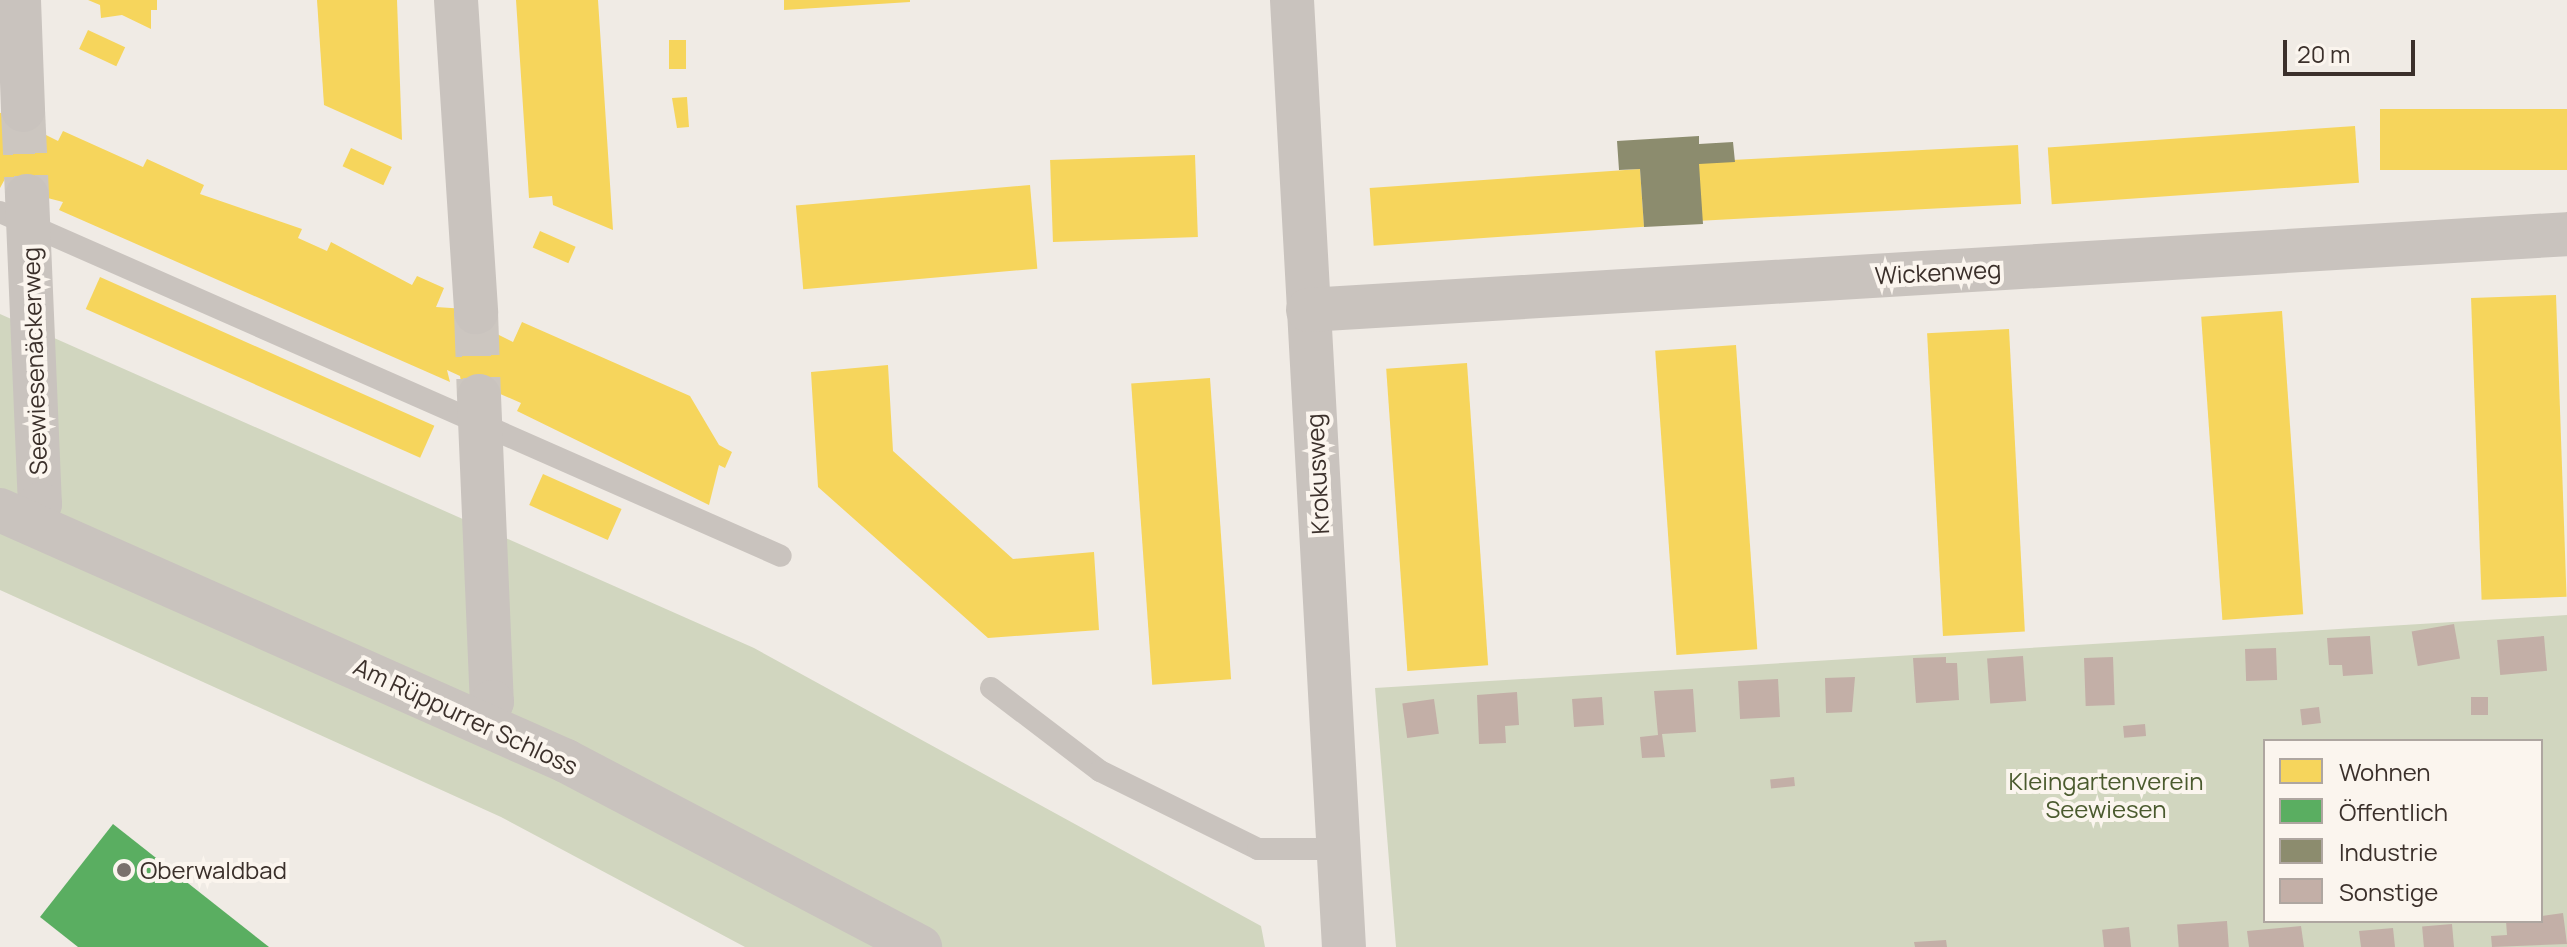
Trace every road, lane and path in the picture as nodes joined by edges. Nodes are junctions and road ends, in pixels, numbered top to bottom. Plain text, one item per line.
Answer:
1 (19, 0) edge
2 (456, 0) edge
3 (1292, 0) edge
4 (23, 110) tunnel mouth
5 (19, 211) edge
6 (2567, 234) edge
7 (1308, 310) junction
8 (476, 312) tunnel mouth
9 (480, 410) junction
10 (16, 516) edge
11 (781, 556) dead end
12 (991, 688) dead end
13 (482, 721) junction
14 (1338, 849) junction
15 (920, 947) edge
16 (1344, 947) edge

1 - 4 street
2 - 8 street
3 - 7 street, Krokusweg
5 - 9 lane
5 - 10 street, Seewiesenäckerweg
6 - 7 street, Wickenweg
7 - 14 street, Krokusweg
9 - 11 lane
9 - 13 street
10 - 13 street, Am Rüppurrer Schloss
12 - 14 lane
13 - 15 street, Am Rüppurrer Schloss
14 - 16 street, Krokusweg

